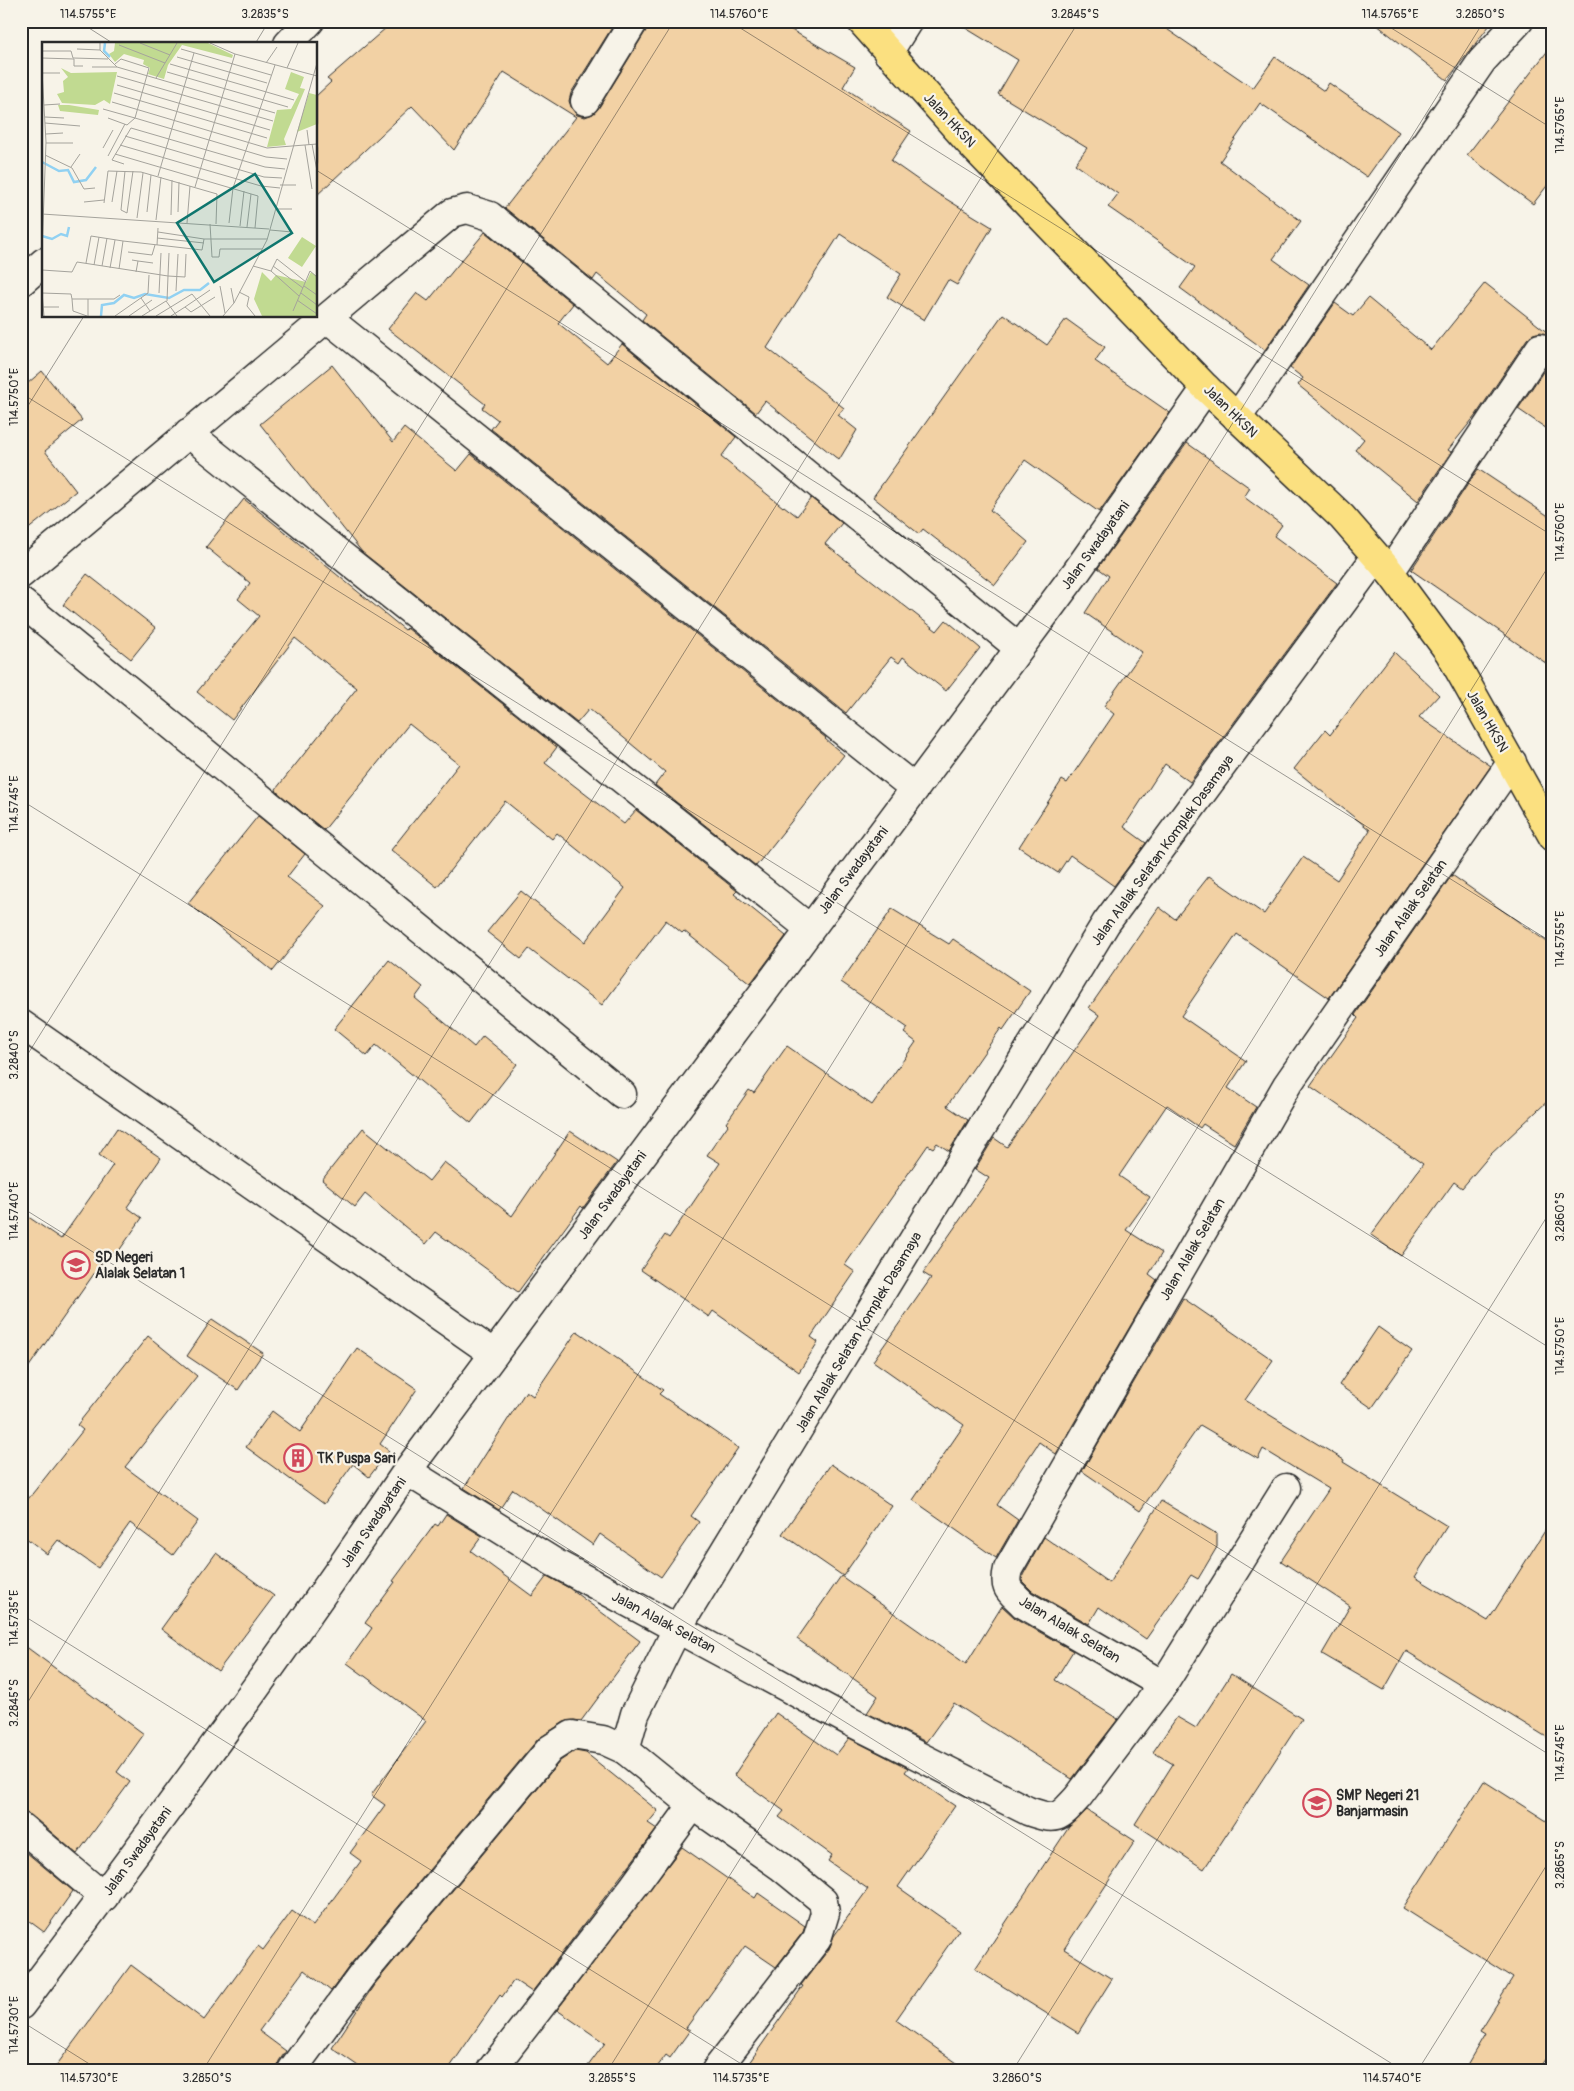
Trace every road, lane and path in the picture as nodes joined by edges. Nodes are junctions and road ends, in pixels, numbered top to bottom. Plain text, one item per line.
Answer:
1 (310, 21) edge
2 (634, 21) edge
3 (861, 21) edge
4 (908, 21) edge
5 (1519, 21) edge
6 (290, 42) edge
7 (888, 53) junction
8 (585, 101) dead end
9 (42, 264) edge
10 (21, 282) edge
11 (326, 318) junction
12 (1540, 348) dead end
13 (1206, 388) junction
14 (1237, 418) junction
15 (188, 434) junction
16 (1383, 564) junction
17 (21, 574) edge
18 (21, 602) edge
19 (1019, 648) junction
20 (1512, 762) junction
21 (914, 788) junction
22 (1553, 837) edge
23 (809, 928) junction
24 (21, 1024) edge
25 (622, 1094) dead end
26 (494, 1354) junction
27 (407, 1471) junction
28 (1286, 1488) dead end
29 (677, 1629) junction
30 (1163, 1685) junction
31 (625, 1750) junction
32 (693, 1805) junction
33 (21, 1827) edge
34 (104, 1897) junction
35 (21, 2005) edge
36 (292, 2070) edge
37 (491, 2070) edge
38 (716, 2070) edge

1 - 6 street
2 - 8 street
3 - 7 main road, Jalan HKSN
4 - 7 street
5 - 14 street
7 - 13 main road, Jalan HKSN
9 - 10 street
11 - 15 street
11 - 19 street
11 - 21 street
12 - 16 street, Jalan Alalak Selatan Komplek Dasamaya
13 - 14 main road, Jalan HKSN
13 - 19 street, Jalan Swadayatani
14 - 16 main road, Jalan HKSN
15 - 17 street
15 - 23 street
16 - 20 main road, Jalan HKSN
16 - 29 street, Jalan Alalak Selatan Komplek Dasamaya
18 - 25 street
19 - 21 street, Jalan Swadayatani
20 - 22 main road, Jalan HKSN
20 - 30 street, Jalan Alalak Selatan
21 - 23 street, Jalan Swadayatani
23 - 26 street, Jalan Swadayatani
24 - 26 street
26 - 27 street, Jalan Swadayatani
27 - 29 street, Jalan Alalak Selatan
27 - 34 street, Jalan Swadayatani
28 - 30 street
29 - 30 street, Jalan Alalak Selatan
29 - 31 street, Jalan Alalak Selatan Komplek Dasamaya
31 - 32 street
31 - 36 street
32 - 37 street
32 - 38 street
33 - 34 street
34 - 35 street, Jalan Swadayatani

